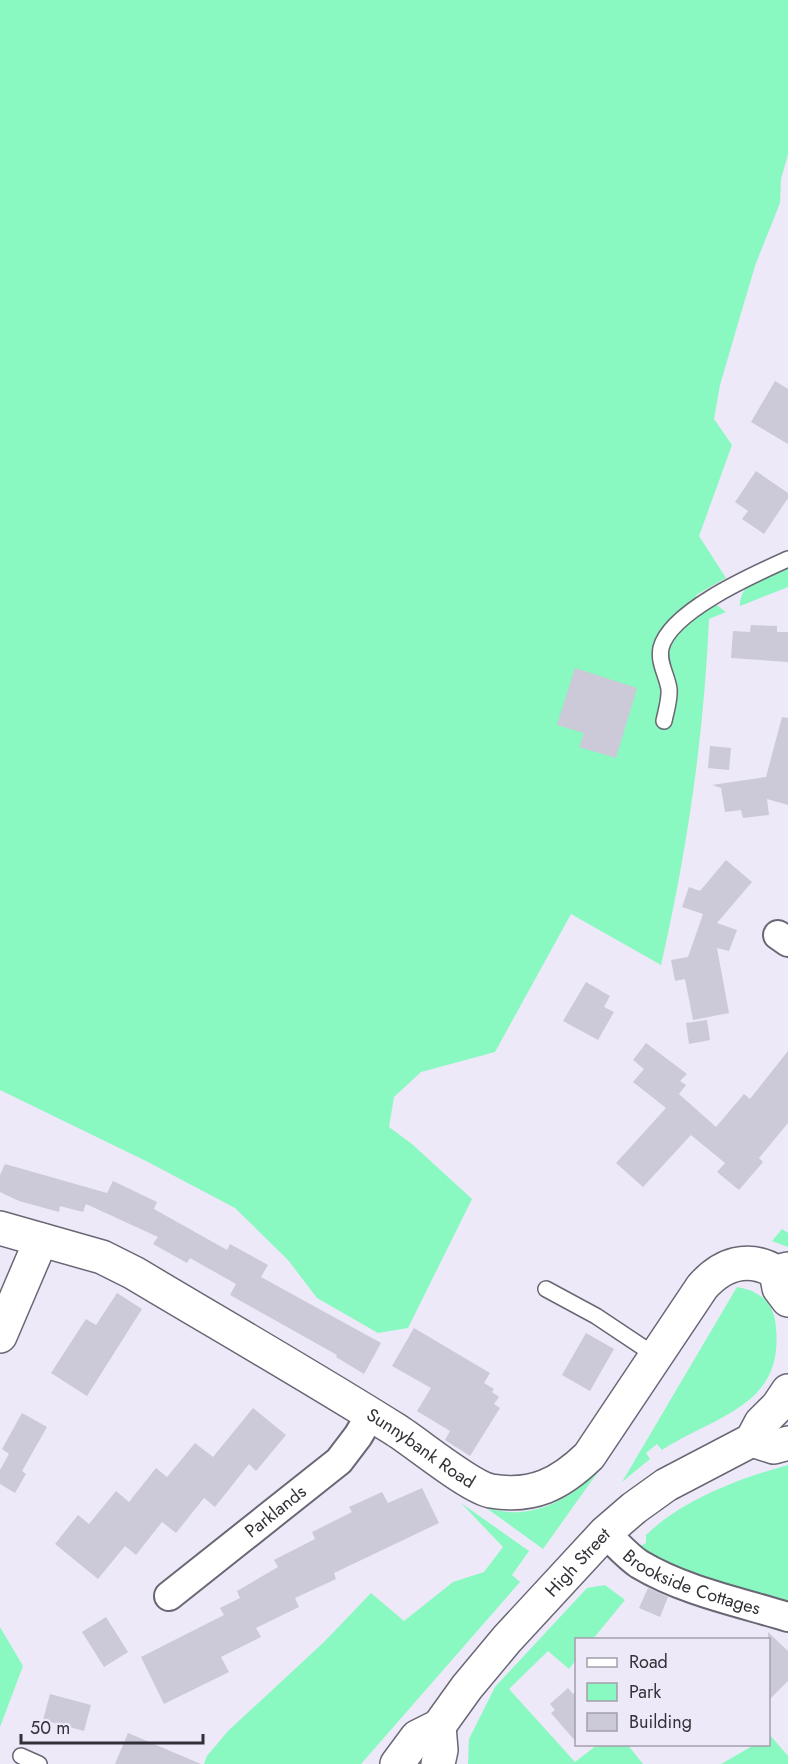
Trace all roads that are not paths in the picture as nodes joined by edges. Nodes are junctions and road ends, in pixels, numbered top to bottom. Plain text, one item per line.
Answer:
1 (788, 560) edge
2 (664, 721) dead end
3 (0, 1228) edge
4 (41, 1240) junction
5 (784, 1280) edge
6 (546, 1289) dead end
7 (0, 1336) edge
8 (656, 1356) junction
9 (788, 1391) edge
10 (371, 1414) junction
11 (752, 1440) junction
12 (788, 1443) edge
13 (605, 1533) junction
14 (169, 1596) dead end
15 (788, 1617) edge
16 (439, 1726) junction
17 (21, 1756) dead end
18 (39, 1764) edge
19 (397, 1764) edge
20 (438, 1764) edge

1 - 2 lane
3 - 4 street, Sunnybank Road
4 - 7 street
4 - 10 street, Sunnybank Road
5 - 8 street, Sunnybank Road
6 - 8 lane
8 - 10 street, Sunnybank Road
9 - 11 street, High Street
10 - 14 street, Parklands
11 - 12 street
11 - 13 street, High Street
13 - 15 street, Brookside Cottages
13 - 16 street, High Street
16 - 19 street, High Street
16 - 20 street
17 - 18 lane

